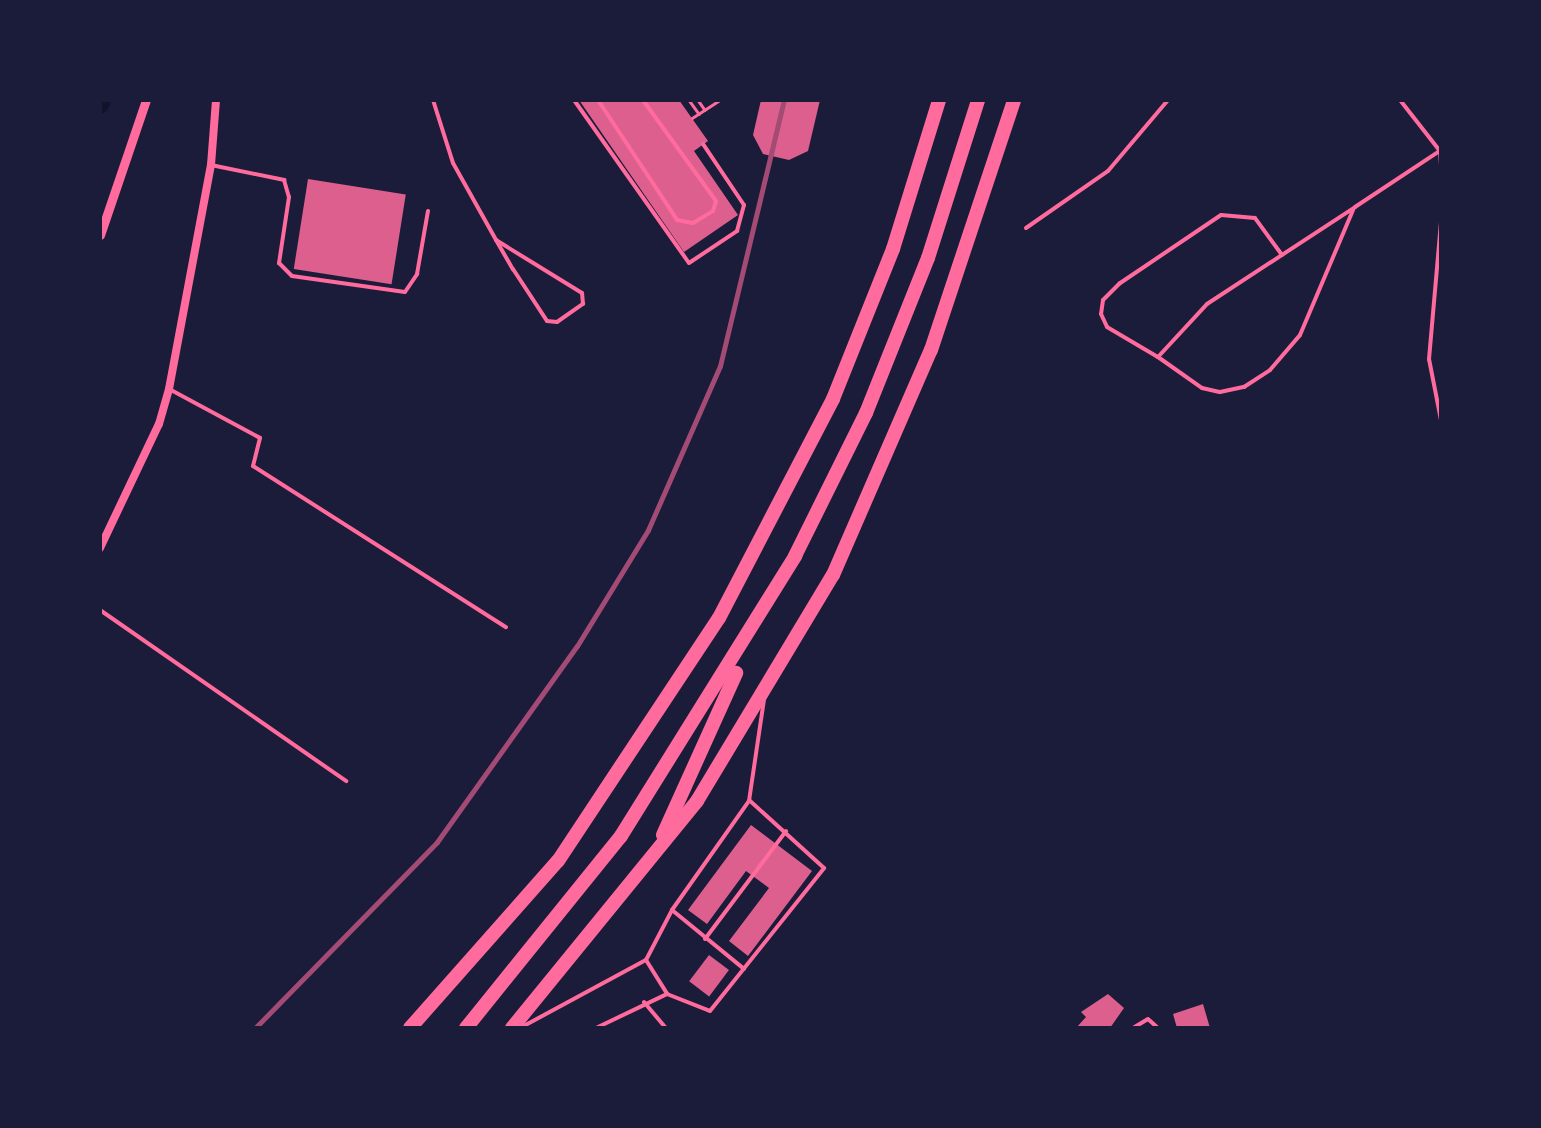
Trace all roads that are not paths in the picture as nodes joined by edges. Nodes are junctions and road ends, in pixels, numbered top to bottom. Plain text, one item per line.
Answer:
1 (146, 100) edge
2 (216, 100) edge
3 (433, 100) edge
4 (574, 100) edge
5 (598, 100) edge
6 (643, 100) edge
7 (937, 100) edge
8 (978, 100) edge
9 (1014, 100) edge
10 (1168, 100) edge
11 (1400, 100) edge
12 (703, 144) dead end
13 (1440, 150) edge
14 (211, 165) junction
15 (1441, 166) edge
16 (1355, 207) junction
17 (428, 211) dead end
18 (1441, 222) edge
19 (1026, 228) dead end
20 (100, 235) edge
21 (496, 240) junction
22 (1282, 255) junction
23 (1158, 356) junction
24 (169, 388) junction
25 (1441, 420) edge
26 (100, 548) edge
27 (100, 610) edge
28 (506, 627) dead end
29 (752, 635) junction
30 (764, 696) junction
31 (346, 781) dead end
32 (749, 800) junction
33 (786, 831) junction
34 (649, 863) junction
35 (672, 910) junction
36 (706, 938) junction
37 (646, 960) junction
38 (744, 969) junction
39 (667, 994) junction
40 (644, 1002) junction
41 (410, 1028) edge
42 (466, 1028) edge
43 (512, 1028) edge
44 (520, 1028) edge
45 (596, 1028) edge
46 (666, 1028) edge
47 (1133, 1028) edge
48 (1158, 1028) edge

1 - 20 street
2 - 14 street
3 - 21 lane
4 - 12 lane
5 - 6 lane
7 - 41 highway
8 - 29 highway
9 - 30 highway
10 - 19 lane
11 - 13 lane
13 - 15 lane
13 - 16 lane
14 - 17 lane
14 - 24 street
16 - 22 lane
16 - 23 lane
18 - 25 lane
21 - 21 lane
22 - 23 lane
22 - 23 lane
24 - 26 street
24 - 28 lane
27 - 31 lane
29 - 34 highway
29 - 42 highway
30 - 32 lane
30 - 34 highway
32 - 33 lane
32 - 35 lane
33 - 36 lane
33 - 38 lane
34 - 43 highway
35 - 36 lane
35 - 37 lane
36 - 38 lane
37 - 39 lane
37 - 44 lane
38 - 39 lane
39 - 40 lane
40 - 45 lane
40 - 46 lane
47 - 48 lane

